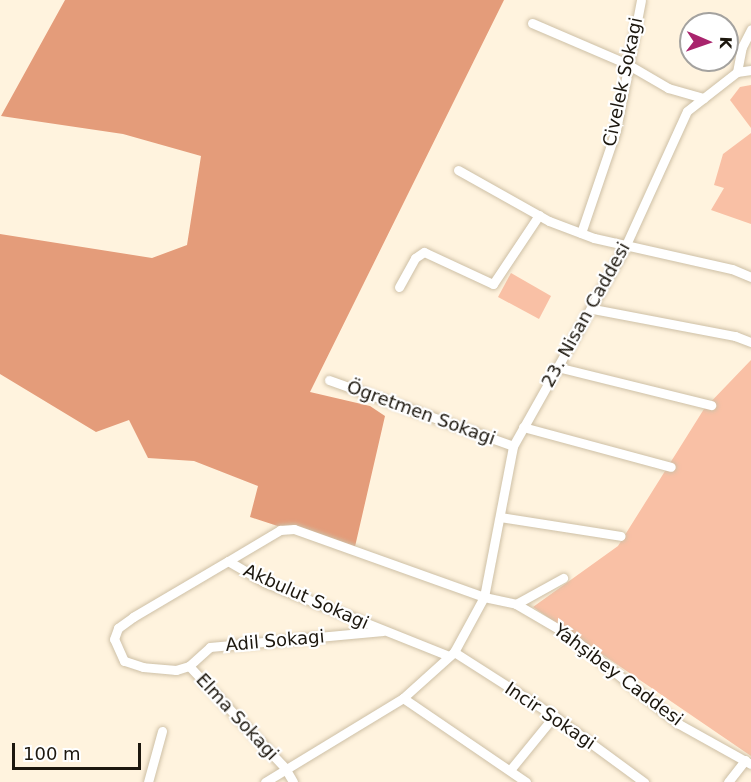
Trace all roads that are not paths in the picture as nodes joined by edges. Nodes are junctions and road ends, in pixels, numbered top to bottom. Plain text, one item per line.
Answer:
1 (641, 0) edge
2 (532, 23) dead end
3 (751, 29) edge
4 (739, 62) edge
5 (627, 64) junction
6 (737, 72) edge
7 (704, 98) junction
8 (458, 170) dead end
9 (539, 215) junction
10 (581, 233) junction
11 (625, 247) junction
12 (751, 277) edge
13 (399, 287) dead end
14 (593, 309) junction
15 (751, 342) edge
16 (557, 368) junction
17 (329, 380) dead end
18 (711, 405) dead end
19 (523, 427) junction
20 (513, 446) junction
21 (671, 467) dead end
22 (500, 517) junction
23 (621, 536) dead end
24 (228, 561) junction
25 (563, 578) dead end
26 (484, 597) junction
27 (516, 604) junction
28 (383, 631) junction
29 (114, 639) joint
30 (451, 654) junction
31 (189, 666) junction
32 (176, 670) joint
33 (403, 698) junction
34 (554, 716) junction
35 (162, 731) dead end
36 (748, 762) edge
37 (285, 768) junction
38 (510, 770) junction
39 (148, 782) edge
40 (265, 782) edge
41 (275, 782) edge
42 (293, 782) edge
43 (526, 782) edge
44 (644, 782) edge
45 (728, 782) edge

1 - 5 street, Civelek Sokagi
2 - 5 street
3 - 4 street
5 - 7 street
5 - 10 street, Civelek Sokagi
6 - 7 street, 23. Nisan Caddesi
7 - 11 street, 23. Nisan Caddesi
8 - 9 street
9 - 10 street
9 - 13 street
10 - 11 street
11 - 12 street
11 - 14 street, 23. Nisan Caddesi
14 - 15 street
14 - 16 street, 23. Nisan Caddesi
16 - 18 street
16 - 19 street, 23. Nisan Caddesi
17 - 20 street, Ögretmen Sokagi
19 - 20 street, 23. Nisan Caddesi
19 - 21 street
20 - 22 street, 23. Nisan Caddesi
22 - 23 street
22 - 26 street, 23. Nisan Caddesi
24 - 26 street, Yahşibey Caddesi
24 - 28 street, Akbulut Sokagi
24 - 29 street, Akbulut Sokagi
25 - 27 street
26 - 27 street, Yahşibey Caddesi
26 - 30 street, 23. Nisan Caddesi
27 - 36 street, Yahşibey Caddesi
28 - 30 street, Akbulut Sokagi
28 - 31 street, Adil Sokagi
29 - 32 street, Elma Sokagi
30 - 33 street, 23. Nisan Caddesi
30 - 34 street, Incir Sokagi
31 - 32 street, Adil Sokagi
31 - 37 street, Elma Sokagi
33 - 37 street, 23. Nisan Caddesi
33 - 38 street
34 - 38 street
34 - 44 street, Incir Sokagi
35 - 39 street
36 - 45 street
37 - 40 street, 23. Nisan Caddesi
37 - 41 street
37 - 42 street, Elma Sokagi
38 - 43 street

